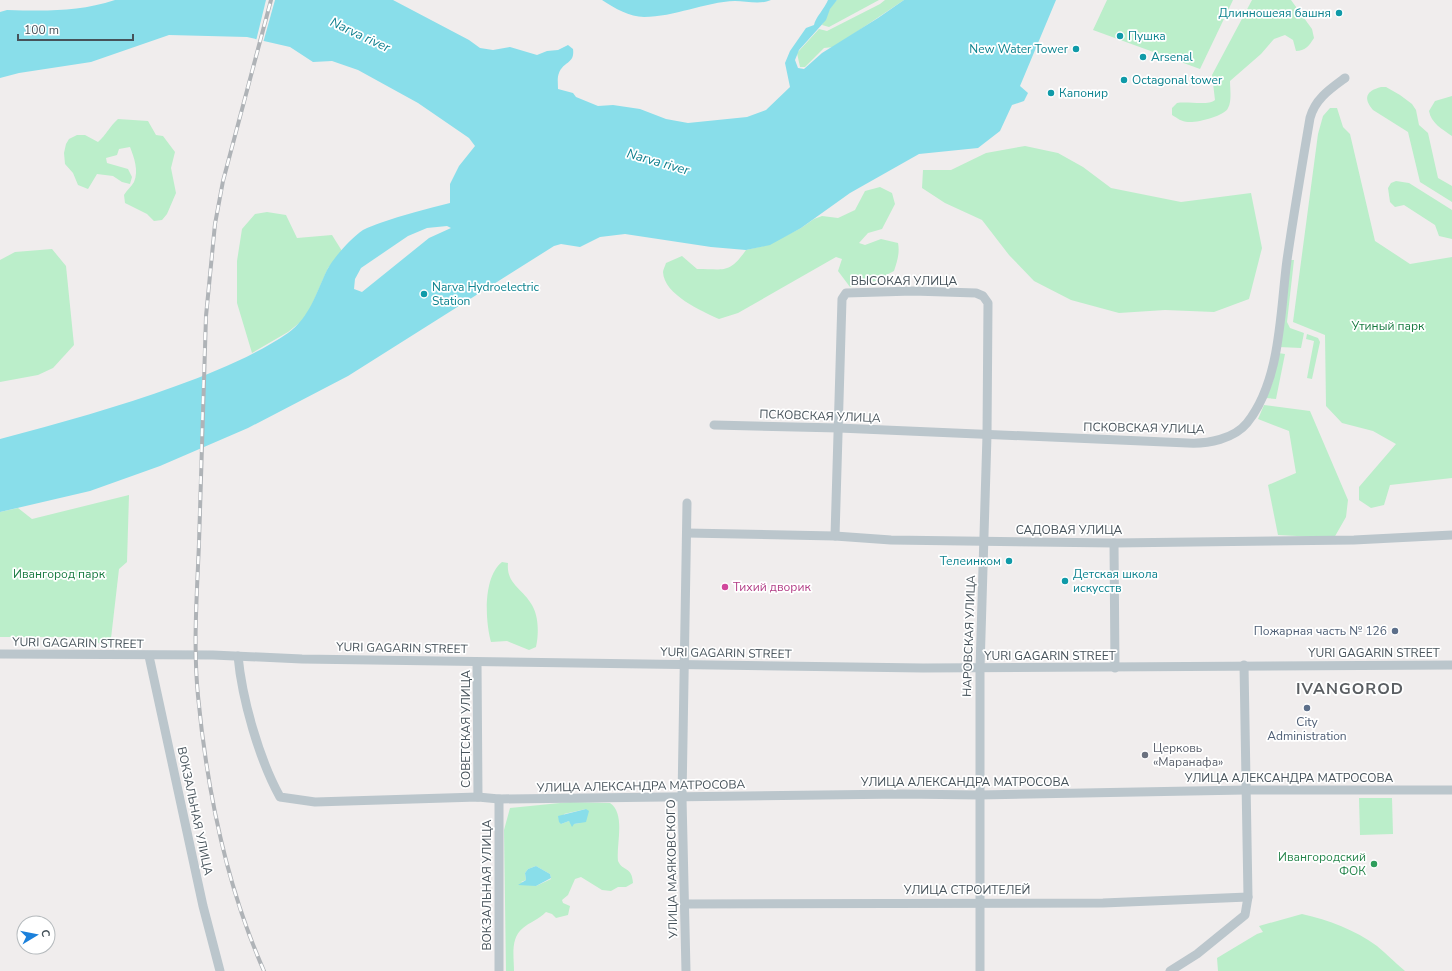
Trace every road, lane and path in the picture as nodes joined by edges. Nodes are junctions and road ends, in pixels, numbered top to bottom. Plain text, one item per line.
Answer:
1 (1345, 78) dead end
2 (988, 302) joint
3 (714, 425) dead end
4 (839, 428) junction
5 (987, 435) junction
6 (687, 502) dead end
7 (687, 532) junction
8 (1452, 535) edge
9 (835, 536) junction
10 (984, 542) junction
11 (1114, 543) junction
12 (0, 654) edge
13 (149, 656) junction
14 (238, 656) junction
15 (477, 662) junction
16 (684, 664) junction
17 (1452, 664) edge
18 (1244, 665) junction
19 (980, 668) junction
20 (1115, 668) junction
21 (1245, 790) junction
22 (1452, 790) edge
23 (979, 795) junction
24 (478, 797) junction
25 (682, 798) junction
26 (499, 799) junction
27 (1248, 897) junction
28 (979, 902) junction
29 (685, 904) junction
30 (220, 971) edge
31 (499, 971) edge
32 (686, 971) edge
33 (980, 971) edge
34 (1170, 971) edge

1 - 5 street, ПСКОВСКАЯ УЛИЦА
2 - 4 street, ВЫСОКАЯ УЛИЦА
2 - 5 street, НАРОВСКАЯ УЛИЦА
3 - 4 street, ПСКОВСКАЯ УЛИЦА
4 - 5 street, ПСКОВСКАЯ УЛИЦА
4 - 9 street, ВЫСОКАЯ УЛИЦА
5 - 10 street, НАРОВСКАЯ УЛИЦА
6 - 7 street, УЛИЦА МАЯКОВСКОГО
7 - 9 street, САДОВАЯ УЛИЦА
7 - 16 street, УЛИЦА МАЯКОВСКОГО
8 - 11 street, САДОВАЯ УЛИЦА
9 - 10 street, САДОВАЯ УЛИЦА
10 - 11 street, САДОВАЯ УЛИЦА
10 - 19 street, НАРОВСКАЯ УЛИЦА
11 - 20 street
12 - 13 street, YURI GAGARIN STREET
13 - 14 street, YURI GAGARIN STREET
13 - 30 street, ВОКЗАЛЬНАЯ УЛИЦА
14 - 15 street, YURI GAGARIN STREET
14 - 24 street, УЛИЦА АЛЕКСАНДРА МАТРОСОВА
15 - 16 street, YURI GAGARIN STREET
15 - 24 street, СОВЕТСКАЯ УЛИЦА
16 - 19 street, YURI GAGARIN STREET
16 - 25 street, УЛИЦА МАЯКОВСКОГО
17 - 18 street, YURI GAGARIN STREET
18 - 20 street, YURI GAGARIN STREET
18 - 21 street
19 - 20 street, YURI GAGARIN STREET
19 - 23 street, НАРОВСКАЯ УЛИЦА
21 - 22 street, УЛИЦА АЛЕКСАНДРА МАТРОСОВА
21 - 23 street, УЛИЦА АЛЕКСАНДРА МАТРОСОВА
21 - 27 street
23 - 25 street, УЛИЦА АЛЕКСАНДРА МАТРОСОВА
23 - 28 street, НАРОВСКАЯ УЛИЦА
24 - 26 street, УЛИЦА АЛЕКСАНДРА МАТРОСОВА
25 - 26 street, УЛИЦА АЛЕКСАНДРА МАТРОСОВА
25 - 29 street, УЛИЦА МАЯКОВСКОГО
26 - 31 street, ВОКЗАЛЬНАЯ УЛИЦА
27 - 28 street, УЛИЦА СТРОИТЕЛЕЙ
27 - 34 street
28 - 29 street, УЛИЦА СТРОИТЕЛЕЙ
28 - 33 street, НАРОВСКАЯ УЛИЦА
29 - 32 street, УЛИЦА МАЯКОВСКОГО

